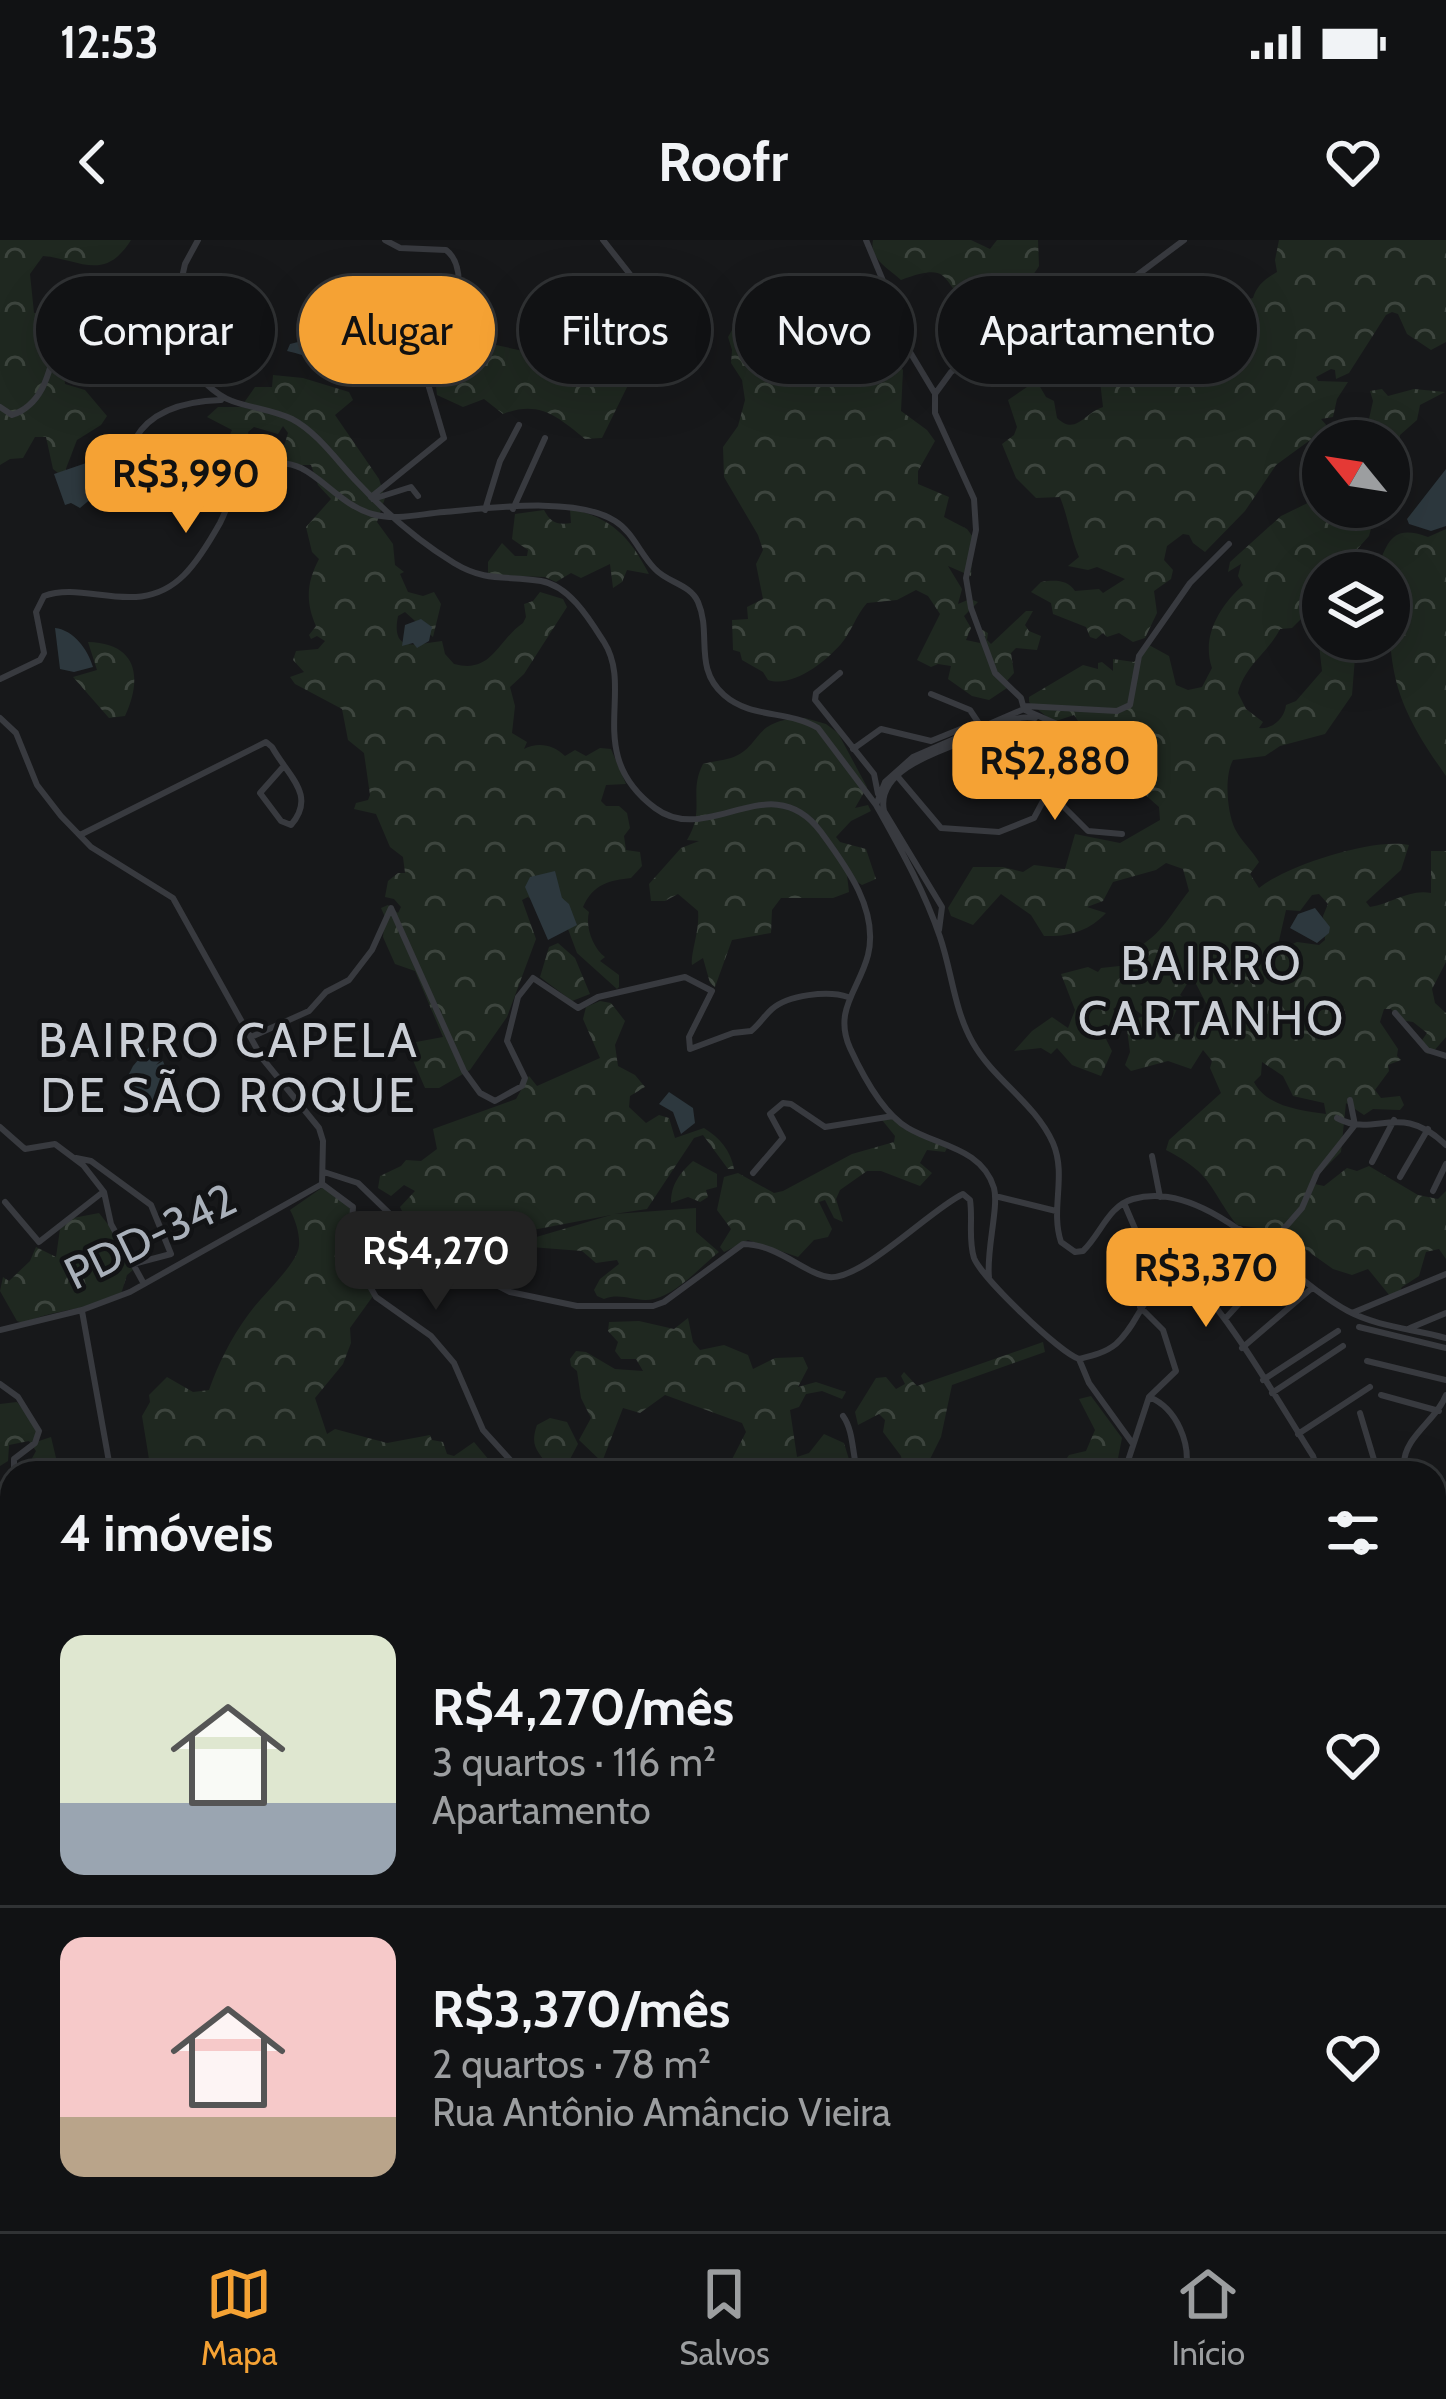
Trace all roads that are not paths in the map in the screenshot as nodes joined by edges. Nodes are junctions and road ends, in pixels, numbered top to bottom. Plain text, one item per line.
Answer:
1 (198, 240) edge
2 (385, 240) edge
3 (603, 240) edge
4 (866, 240) edge
5 (1184, 240) edge
6 (394, 243) edge
7 (182, 276) edge
8 (631, 276) edge
9 (44, 384) edge
10 (203, 384) edge
11 (935, 394) junction
12 (226, 400) junction
13 (0, 407) edge
14 (519, 425) dead end
15 (545, 438) dead end
16 (100, 463) dead end
17 (418, 496) dead end
18 (372, 498) junction
19 (513, 509) junction
20 (485, 510) junction
21 (394, 519) junction
22 (1229, 544) dead end
23 (840, 673) dead end
24 (0, 679) edge
25 (931, 694) dead end
26 (1024, 708) junction
27 (0, 718) edge
28 (1047, 718) junction
29 (853, 749) junction
30 (283, 767) junction
31 (1070, 772) junction
32 (898, 777) junction
33 (878, 794) junction
34 (1059, 796) junction
35 (875, 806) junction
36 (1040, 808) junction
37 (1122, 834) dead end
38 (80, 835) junction
39 (938, 933) junction
40 (848, 997) junction
41 (1395, 1013) dead end
42 (251, 1036) junction
43 (1446, 1056) edge
44 (1350, 1100) dead end
45 (893, 1116) junction
46 (1337, 1118) dead end
47 (1394, 1120) junction
48 (1355, 1125) junction
49 (0, 1127) edge
50 (1428, 1129) junction
51 (1446, 1145) edge
52 (1152, 1156) dead end
53 (72, 1157) junction
54 (1372, 1162) dead end
55 (1446, 1164) edge
56 (324, 1172) junction
57 (753, 1173) dead end
58 (1400, 1178) dead end
59 (322, 1184) junction
60 (1433, 1191) dead end
61 (104, 1192) junction
62 (995, 1196) junction
63 (1160, 1197) junction
64 (5, 1202) dead end
65 (1124, 1203) junction
66 (1056, 1211) junction
67 (1240, 1229) junction
68 (1190, 1231) dead end
69 (1278, 1262) junction
70 (133, 1264) junction
71 (1446, 1274) edge
72 (1183, 1275) junction
73 (989, 1277) junction
74 (1161, 1282) junction
75 (144, 1284) junction
76 (1256, 1286) dead end
77 (1313, 1287) junction
78 (1214, 1302) junction
79 (1140, 1307) junction
80 (82, 1310) junction
81 (1352, 1313) junction
82 (1446, 1313) edge
83 (1225, 1319) junction
84 (1359, 1327) dead end
85 (1406, 1329) junction
86 (0, 1330) edge
87 (1338, 1331) dead end
88 (1446, 1338) edge
89 (1343, 1346) dead end
90 (1242, 1348) junction
91 (1446, 1348) edge
92 (1078, 1359) junction
93 (1367, 1361) dead end
94 (1263, 1380) junction
95 (1446, 1380) edge
96 (0, 1384) edge
97 (1370, 1387) dead end
98 (1272, 1394) junction
99 (1381, 1395) dead end
100 (1446, 1395) edge
101 (1149, 1397) junction
102 (1439, 1411) junction
103 (1360, 1413) dead end
104 (843, 1416) dead end
105 (1298, 1434) junction
106 (1133, 1444) junction
107 (14, 1461) edge
108 (109, 1461) edge
109 (511, 1461) edge
110 (855, 1461) edge
111 (1128, 1461) edge
112 (1186, 1461) edge
113 (1313, 1461) edge
114 (1374, 1461) edge
115 (1404, 1461) edge

1 - 7 street
2 - 6 street
3 - 8 street
4 - 11 street
5 - 11 street
6 - 18 street
9 - 13 street
10 - 12 street
11 - 26 street
12 - 16 street
12 - 18 street
14 - 20 street
15 - 19 street
17 - 18 street
18 - 21 street
19 - 20 street
19 - 35 street
20 - 21 street
21 - 24 street
21 - 40 street
22 - 26 street
23 - 29 street
25 - 29 street
26 - 28 street
26 - 33 street
27 - 38 street
28 - 31 street
28 - 32 street
29 - 33 street
30 - 30 street
30 - 38 street
31 - 34 street
31 - 36 street
32 - 36 street
32 - 39 street
33 - 35 street
34 - 36 street
34 - 37 street
35 - 39 street
38 - 42 street
39 - 66 street
40 - 42 street
40 - 45 street
41 - 43 street
42 - 56 street
44 - 48 street
45 - 57 street
45 - 62 street
46 - 48 street
47 - 48 street
47 - 50 street
47 - 54 street
48 - 69 street
49 - 53 street
50 - 51 street
50 - 58 street
52 - 63 street
53 - 61 street
53 - 70 street
55 - 60 street
56 - 59 street
56 - 73 street
59 - 75 street, PDD-342 / PDD-342
59 - 109 street
61 - 64 street
61 - 70 street
62 - 66 street
62 - 73 street
63 - 65 street
63 - 67 street
65 - 66 street
65 - 74 street
67 - 69 street
67 - 78 street
68 - 72 street
69 - 77 street
70 - 75 street
71 - 81 street
72 - 74 street
72 - 78 street
73 - 92 street
74 - 79 street
75 - 80 street, PDD-342 / PDD-342
76 - 83 street
77 - 81 street
77 - 90 street
78 - 83 street
79 - 92 street
79 - 101 street
80 - 86 street, PDD-342 / PDD-342
80 - 108 street
81 - 85 street
82 - 85 street
83 - 90 street
84 - 91 street
85 - 88 street
87 - 94 street
89 - 98 street
90 - 94 street
92 - 106 street
93 - 95 street
94 - 98 street
96 - 107 street
97 - 105 street
98 - 105 street
99 - 102 street
100 - 102 street
101 - 106 street
101 - 112 street
102 - 115 street
103 - 114 street
104 - 110 street
105 - 113 street
106 - 111 street

